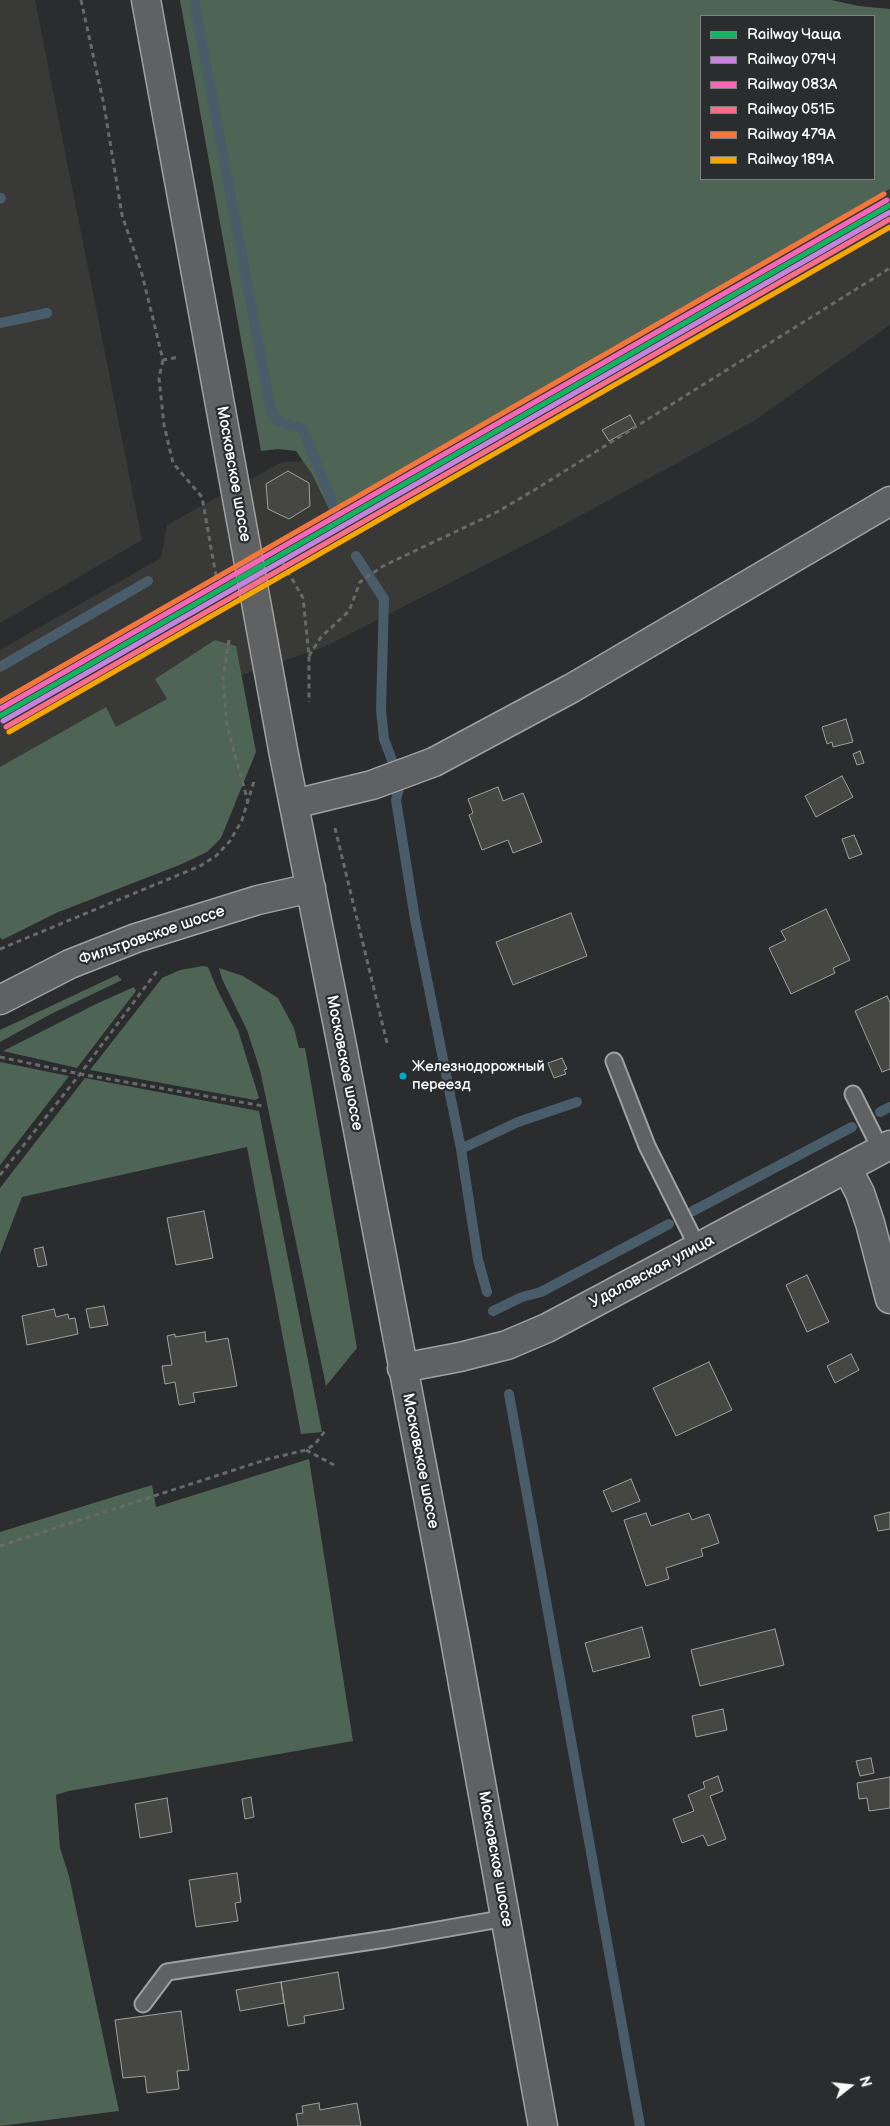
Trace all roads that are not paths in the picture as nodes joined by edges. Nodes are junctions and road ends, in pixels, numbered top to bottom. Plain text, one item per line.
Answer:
1 (146, 0) edge
2 (890, 501) edge
3 (294, 804) junction
4 (311, 888) junction
5 (0, 1000) edge
6 (614, 1061) dead end
7 (853, 1094) dead end
8 (885, 1148) edge
9 (847, 1168) junction
10 (698, 1248) junction
11 (890, 1299) edge
12 (402, 1368) junction
13 (506, 1918) junction
14 (143, 2004) dead end
15 (543, 2126) edge

1 - 3 main road, Московское шоссе
2 - 3 main road
3 - 4 main road, Московское шоссе
4 - 5 main road, Фильтровское шоссе
4 - 12 main road, Московское шоссе
6 - 10 lane
7 - 8 lane
8 - 9 main road, Удаловская улица
9 - 10 main road, Удаловская улица
9 - 11 main road
10 - 12 main road, Удаловская улица
12 - 13 main road, Московское шоссе
13 - 14 lane
13 - 15 main road, Московское шоссе

